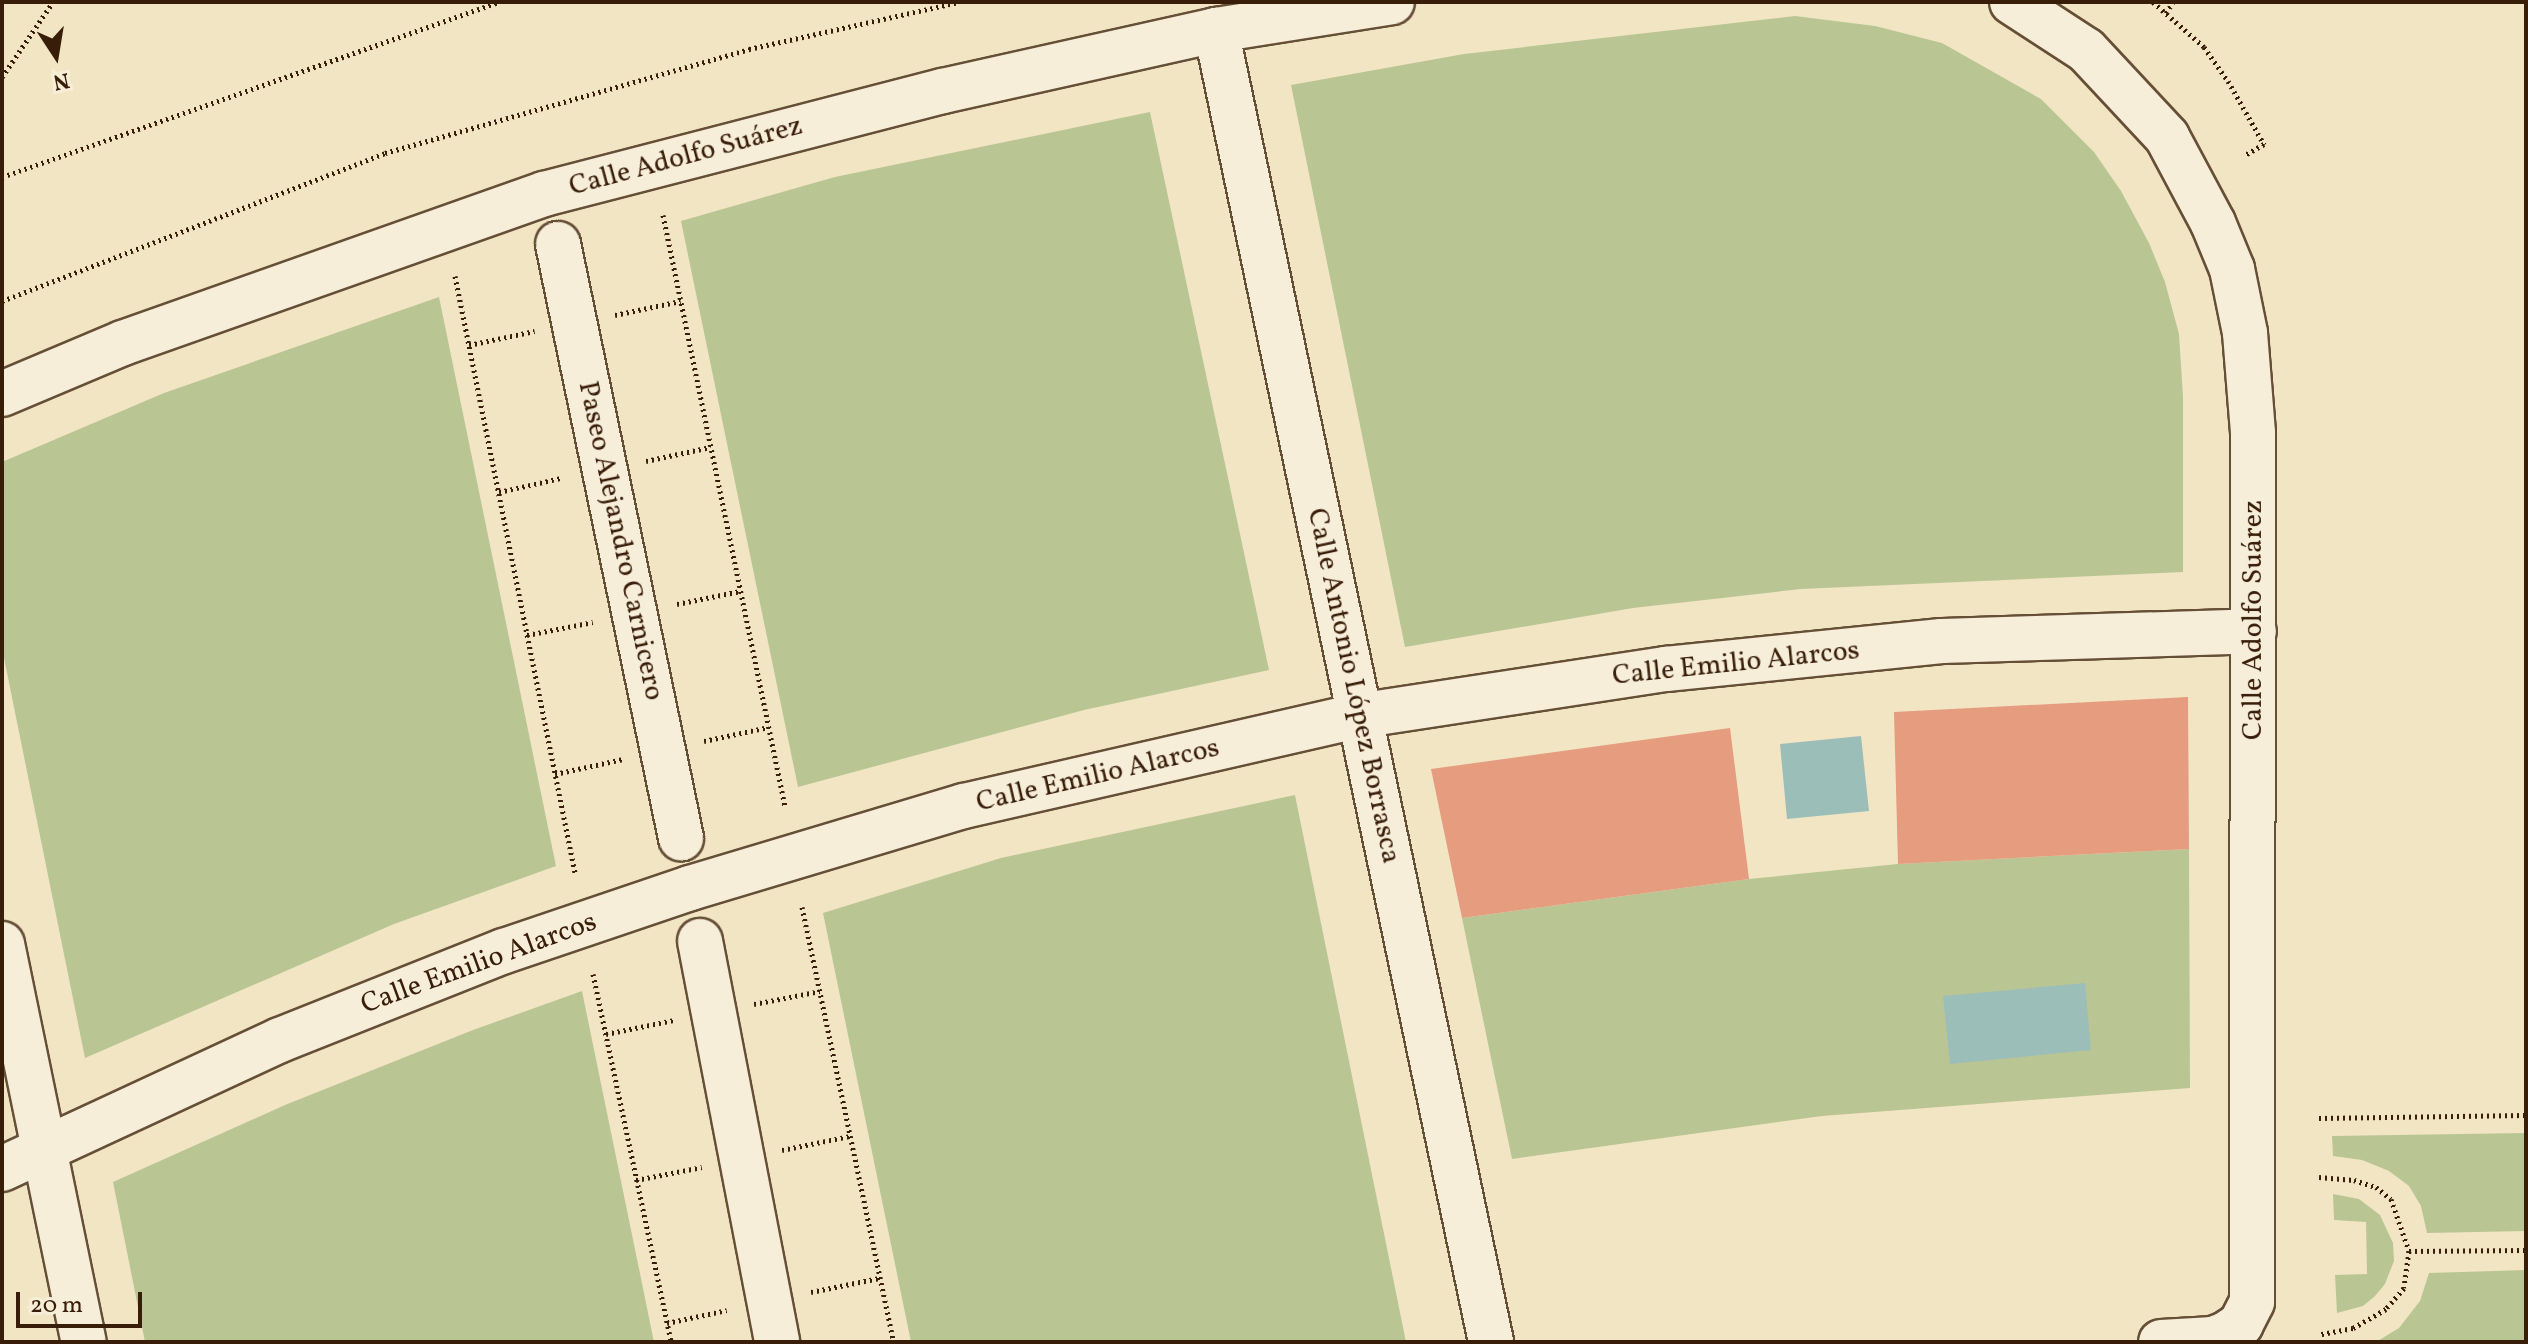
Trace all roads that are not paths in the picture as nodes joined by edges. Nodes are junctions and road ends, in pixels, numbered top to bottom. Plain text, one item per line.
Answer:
1 (1392, 2) edge
2 (2012, 2) edge
3 (1216, 30) junction
4 (558, 244) dead end
5 (2, 394) edge
6 (2254, 631) junction
7 (1358, 716) junction
8 (681, 838) dead end
9 (700, 941) dead end
10 (2, 944) edge
11 (45, 1146) junction
12 (2, 1169) edge
13 (84, 1342) edge
14 (777, 1342) edge
15 (1491, 1342) edge
16 (2161, 1342) edge

1 - 3 street, Calle Adolfo Suárez
2 - 6 street, Calle Adolfo Suárez
3 - 5 street, Calle Adolfo Suárez
3 - 7 street, Calle Antonio López Borrasca
4 - 8 street, Paseo Alejandro Carnicero
6 - 7 street, Calle Emilio Alarcos
6 - 16 street, Calle Adolfo Suárez
7 - 11 street, Calle Emilio Alarcos
7 - 15 street, Calle Antonio López Borrasca
9 - 14 street
10 - 11 street
11 - 12 street, Calle Emilio Alarcos
11 - 13 street

